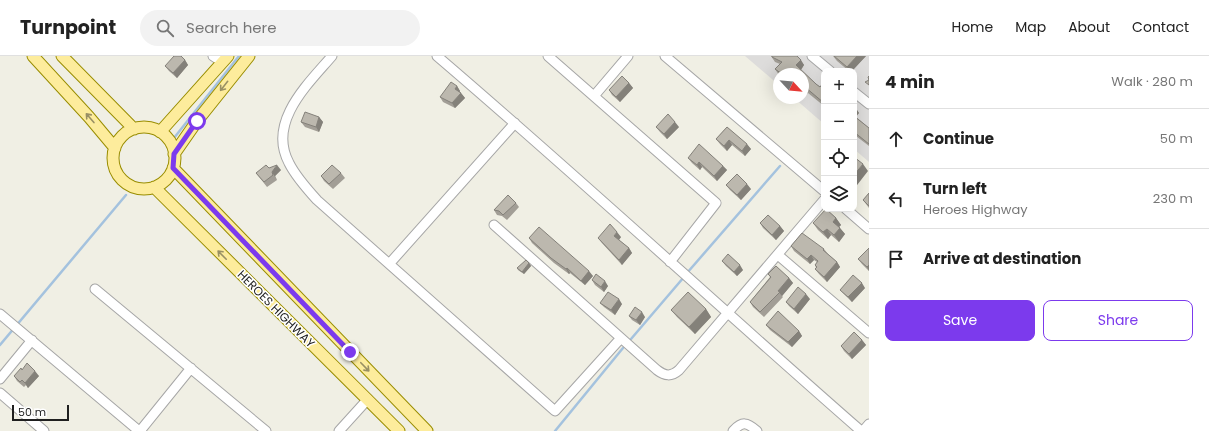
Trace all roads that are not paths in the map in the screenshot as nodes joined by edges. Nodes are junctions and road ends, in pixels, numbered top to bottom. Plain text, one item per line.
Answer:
1 (33, 56) edge
2 (62, 56) edge
3 (213, 56) edge
4 (218, 56) edge
5 (228, 56) edge
6 (249, 56) edge
7 (332, 56) edge
8 (437, 56) edge
9 (548, 56) edge
10 (628, 56) edge
11 (665, 56) edge
12 (812, 56) edge
13 (827, 56) edge
14 (821, 63) junction
15 (827, 68) edge
16 (857, 94) edge
17 (594, 96) junction
18 (869, 104) edge
19 (515, 123) junction
20 (134, 129) junction
21 (160, 132) junction
22 (115, 148) junction
23 (174, 154) junction
24 (173, 168) junction
25 (154, 187) junction
26 (821, 188) edge
27 (821, 204) edge
28 (849, 212) edge
29 (494, 225) dead end
30 (869, 229) edge
31 (778, 255) junction
32 (670, 262) junction
33 (390, 263) junction
34 (95, 289) dead end
35 (0, 314) edge
36 (728, 314) junction
37 (869, 333) edge
38 (29, 338) junction
39 (621, 338) junction
40 (191, 368) junction
41 (0, 379) edge
42 (0, 393) edge
43 (368, 399) junction
44 (869, 424) edge
45 (34, 428) edge
46 (44, 431) edge
47 (140, 431) edge
48 (266, 431) edge
49 (339, 431) edge
50 (399, 431) edge
51 (427, 431) edge
52 (733, 431) edge
53 (757, 431) edge
54 (862, 431) edge

22 -> 1 main road
2 - 20 main road
3 - 4 street
5 - 21 main road
6 -> 23 main road
7 - 33 street
8 - 19 street
9 - 17 street
10 - 17 street
11 - 26 street
12 - 14 street
13 - 14 street
14 - 15 street
16 - 18 street
17 - 32 street
19 - 32 street
19 - 33 street
20 - 21 main road
20 - 22 main road
21 - 23 main road
22 - 25 main road
23 - 24 main road
24 - 25 main road
24 -> 51 main road, HEROES HIGHWAY
43 -> 25 main road, HEROES HIGHWAY
27 - 31 street
28 - 30 street
29 - 39 street
31 - 36 street
31 - 37 street
32 - 36 street
33 - 39 street
34 - 40 street
35 - 38 street
36 - 39 street
36 - 54 street
38 - 41 street
38 - 47 street
40 - 47 street
40 - 48 street
42 - 45 street
43 - 49 street
43 - 50 main road, HEROES HIGHWAY
44 - 54 street
45 - 46 street
52 - 53 street

